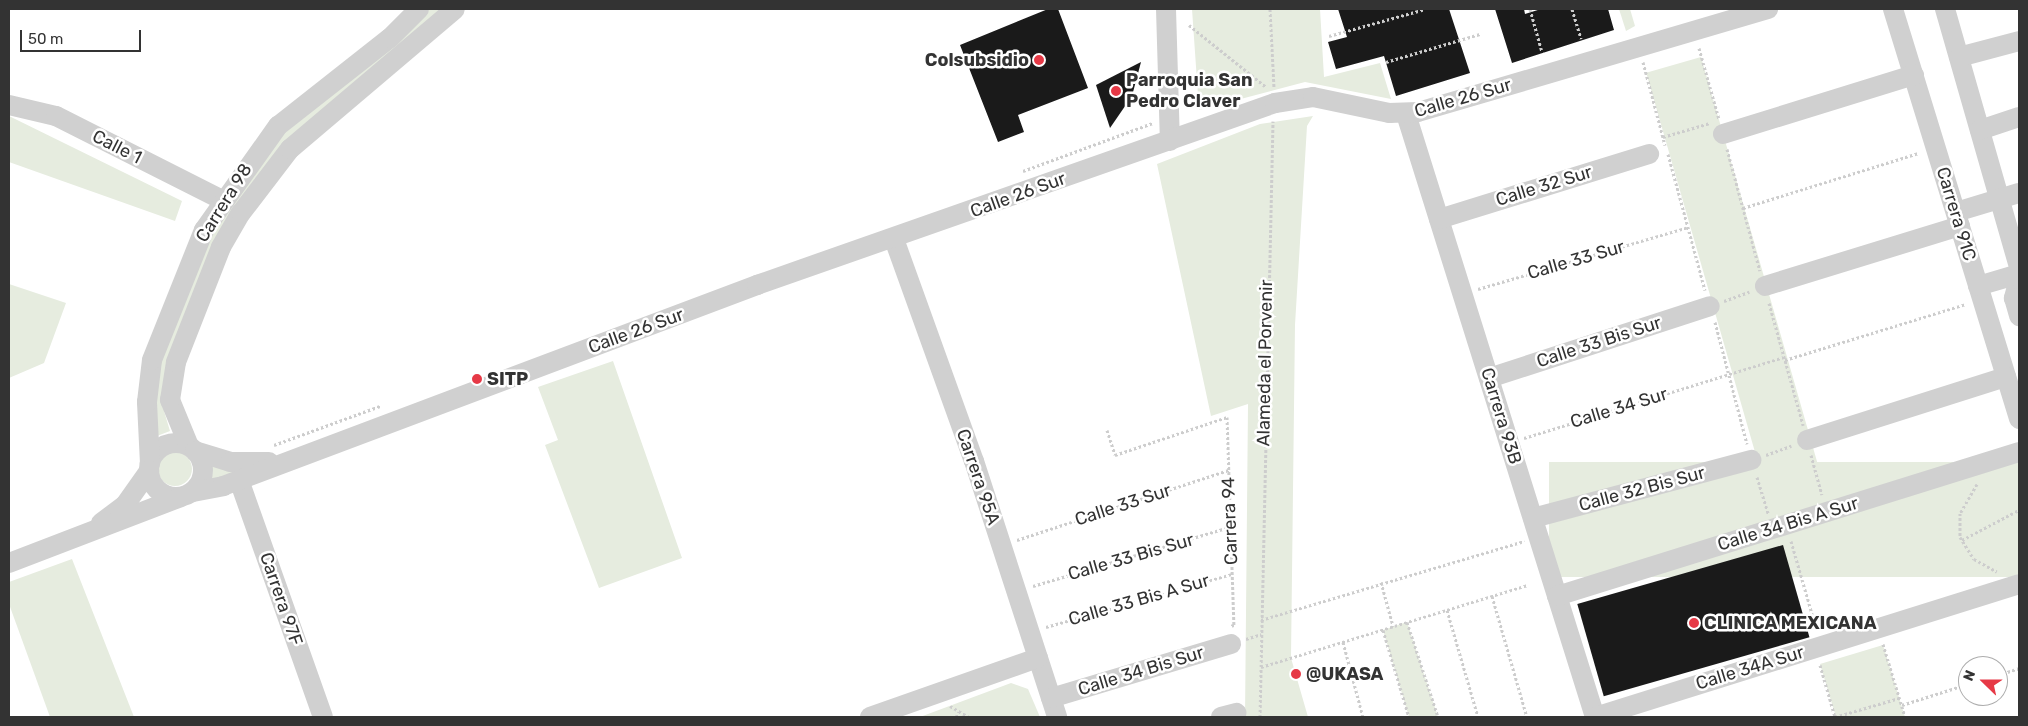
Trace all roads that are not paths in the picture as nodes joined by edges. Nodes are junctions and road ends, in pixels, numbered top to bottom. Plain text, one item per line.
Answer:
1 (419, 9) edge
2 (455, 9) edge
3 (1166, 9) edge
4 (1768, 9) edge
5 (1893, 9) edge
6 (1945, 9) edge
7 (2019, 41) edge
8 (1959, 57) junction
9 (1914, 76) junction
10 (9, 105) edge
11 (1406, 114) junction
12 (2019, 117) edge
13 (1721, 127) road end
14 (1980, 130) junction
15 (1170, 141) junction
16 (1649, 154) dead end
17 (2019, 193) edge
18 (2000, 199) junction
19 (222, 200) junction
20 (1439, 219) junction
21 (1958, 219) junction
22 (894, 239) junction
23 (2019, 267) edge
24 (2019, 274) edge
25 (2019, 279) edge
26 (1765, 286) road end
27 (1980, 292) junction
28 (1710, 306) road end
29 (2019, 316) edge
30 (2006, 377) junction
31 (1489, 378) junction
32 (2019, 419) edge
33 (1807, 440) road end
34 (192, 448) junction
35 (2019, 452) edge
36 (1751, 460) road end
37 (281, 461) junction
38 (149, 467) junction
39 (239, 480) junction
40 (187, 495) junction
41 (1533, 518) junction
42 (87, 533) junction
43 (9, 563) edge
44 (2013, 579) edge
45 (1557, 596) junction
46 (1232, 634) road end
47 (1038, 658) junction
48 (1054, 708) edge
49 (323, 717) edge
50 (870, 717) edge
51 (1595, 717) edge

1 - 19 street, Carrera 98
2 - 34 street, Carrera 98
3 - 15 street
4 - 11 street, Calle 26 Sur
5 - 9 street, Carrera 91C
6 - 8 street
7 - 8 street
8 - 14 street
9 - 13 street
9 - 21 street, Carrera 91C
10 - 19 street, Calle 1
11 - 15 street, Calle 26 Sur
11 - 20 street, Carrera 93B
12 - 14 street
14 - 18 street
15 - 22 street, Calle 26 Sur
16 - 20 street, Calle 32 Sur
17 - 18 street
18 - 21 street
18 - 23 street
19 - 38 street, Carrera 98
20 - 31 street, Carrera 93B
21 - 26 street
21 - 27 street, Carrera 91C
22 - 37 street, Calle 26 Sur
22 - 47 street, Carrera 95A
24 - 27 street
25 - 29 street
27 - 30 street, Carrera 91C
28 - 31 street, Calle 33 Bis Sur
30 - 32 street, Carrera 91C
30 - 33 street
31 - 41 street, Carrera 93B
34 - 37 street, Calle 26 Sur
34 - 38 street
34 - 40 street
35 - 45 street, Calle 34 Bis A Sur
36 - 41 street, Calle 32 Bis Sur
37 - 39 street, Calle 26 Sur
38 - 40 street
38 - 42 street, Calle 26 Sur
39 - 40 street, Calle 26 Sur
39 - 49 street, Carrera 97F
40 - 42 street, Calle 26 Sur
41 - 45 street, Carrera 93B
42 - 43 street, Calle 26 Sur
44 - 51 street, Calle 34A Sur
45 - 51 street, Carrera 93B
46 - 48 street, Calle 34 Bis Sur
47 - 48 street, Carrera 95A
47 - 50 street

